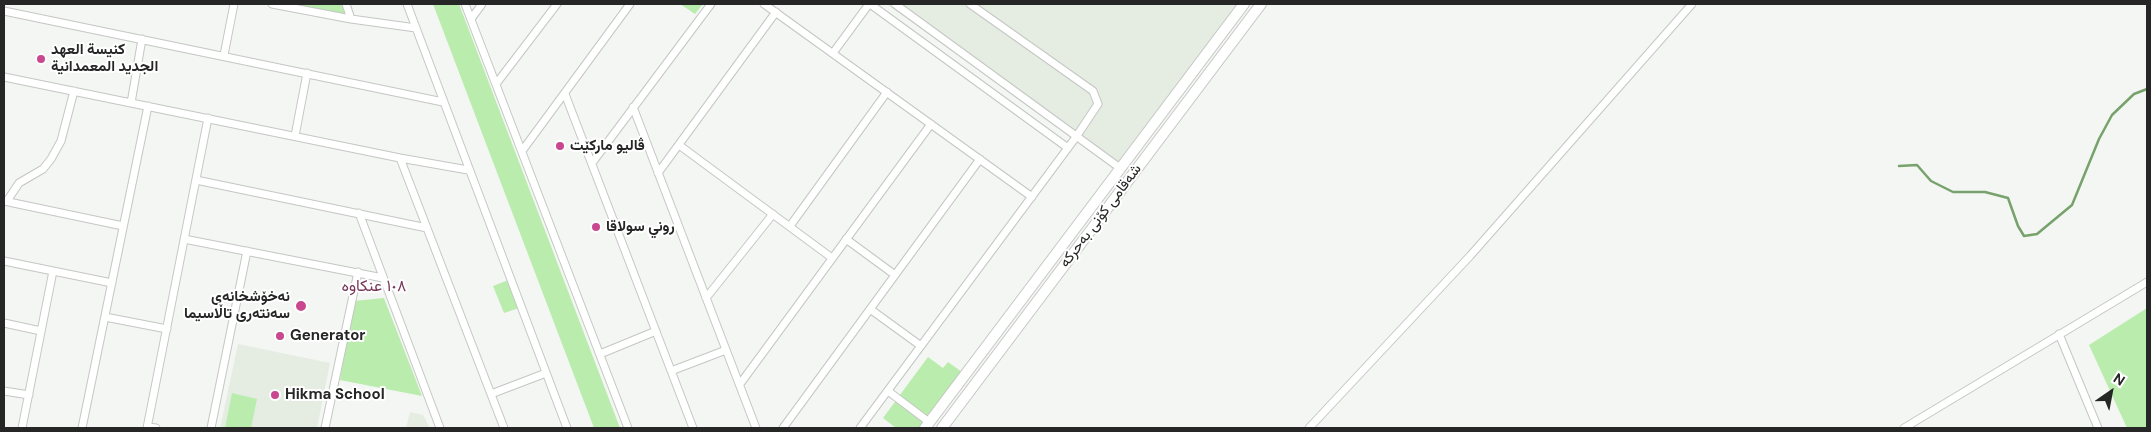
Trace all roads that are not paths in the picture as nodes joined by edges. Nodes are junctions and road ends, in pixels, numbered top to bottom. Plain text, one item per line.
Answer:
1 (234, 4) edge
2 (272, 4) edge
3 (346, 4) edge
4 (407, 4) edge
5 (465, 4) edge
6 (482, 4) edge
7 (557, 4) edge
8 (629, 4) edge
9 (711, 4) edge
10 (764, 4) edge
11 (869, 4) edge
12 (895, 4) edge
13 (970, 4) edge
14 (1244, 4) edge
15 (1261, 4) edge
16 (1692, 4) edge
17 (4, 11) edge
18 (776, 12) junction
19 (351, 19) junction
20 (471, 19) junction
21 (416, 28) junction
22 (142, 39) junction
23 (832, 53) junction
24 (224, 55) junction
25 (307, 73) junction
26 (4, 76) edge
27 (496, 84) junction
28 (74, 91) junction
29 (886, 92) junction
30 (565, 94) junction
31 (443, 102) junction
32 (132, 103) junction
33 (148, 106) junction
34 (633, 107) junction
35 (208, 118) junction
36 (931, 124) junction
37 (294, 136) junction
38 (1076, 137) junction
39 (679, 145) junction
40 (1068, 148) junction
41 (522, 151) junction
42 (400, 158) junction
43 (980, 159) junction
44 (592, 163) junction
45 (1120, 168) junction
46 (468, 170) junction
47 (658, 173) junction
48 (196, 180) junction
49 (1032, 197) junction
50 (5, 201) edge
51 (358, 213) junction
52 (773, 214) junction
53 (123, 226) junction
54 (790, 226) junction
55 (428, 228) junction
56 (184, 238) junction
57 (846, 239) junction
58 (247, 250) junction
59 (832, 258) junction
60 (4, 261) edge
61 (53, 271) junction
62 (358, 272) junction
63 (895, 275) junction
64 (383, 278) junction
65 (2147, 282) edge
66 (112, 283) junction
67 (706, 298) junction
68 (870, 310) junction
69 (105, 317) junction
70 (4, 323) edge
71 (42, 330) junction
72 (167, 330) junction
73 (656, 331) junction
74 (2058, 334) junction
75 (921, 346) junction
76 (726, 350) junction
77 (600, 354) junction
78 (671, 371) junction
79 (546, 374) junction
80 (740, 384) junction
81 (4, 390) edge
82 (888, 391) junction
83 (491, 394) junction
84 (29, 395) junction
85 (927, 425) edge
86 (148, 427) edge
87 (22, 428) edge
88 (82, 428) edge
89 (156, 428) edge
90 (211, 428) edge
91 (325, 428) edge
92 (440, 428) edge
93 (504, 428) edge
94 (566, 428) edge
95 (628, 428) edge
96 (693, 428) edge
97 (756, 428) edge
98 (783, 428) edge
99 (860, 428) edge
100 (942, 428) edge
101 (1309, 428) edge
102 (1904, 428) edge
103 (2098, 428) edge

1 - 24 street
2 - 19 street
3 - 19 street
4 - 21 street
5 - 20 street
6 - 20 street
7 - 27 street
8 - 30 street
9 - 34 street
10 - 18 street
11 - 23 street
11 - 40 street
12 - 38 street
13 - 38 street
14 - 45 street, شەقامی کۆنی بەحرکە
15 - 100 street, شەقامی کۆنی بەحرکە
16 - 101 street
17 - 22 street
18 - 23 street
18 - 39 street
19 - 21 street
20 - 27 street
21 - 31 street
22 - 24 street
22 - 32 street
23 - 29 street
24 - 25 street
25 - 31 street
25 - 37 street
26 - 28 street
27 - 41 street
28 - 32 street
28 - 50 street
29 - 36 street
29 - 54 street
30 - 41 street
30 - 44 street
31 - 46 street
32 - 33 street
33 - 35 street
33 - 53 street
34 - 44 street
34 - 47 street
35 - 37 street
35 - 48 street
36 - 43 street
36 - 57 street
37 - 42 street
38 - 40 street
38 - 45 street
39 - 47 street
39 - 52 street
40 - 49 street
41 - 77 street
42 - 46 street
42 - 55 street
43 - 49 street
43 - 63 street
44 - 73 street
45 - 85 street, شەقامی کۆنی بەحرکە
46 - 79 street
47 - 67 street
48 - 51 street
48 - 56 street
49 - 75 street
50 - 53 street
51 - 55 street
51 - 64 street
52 - 54 street
52 - 67 street
53 - 66 street
54 - 59 street
55 - 83 street
56 - 58 street
56 - 72 street
57 - 59 street
57 - 63 street
58 - 62 street
58 - 90 street
59 - 80 street
60 - 61 street
61 - 66 street
61 - 71 street
62 - 64 street
62 - 91 street
63 - 68 street
64 - 92 street
65 - 74 street
66 - 69 street
67 - 76 street
68 - 75 street
68 - 98 street
69 - 72 street
69 - 88 street
70 - 71 street
71 - 84 street
72 - 86 street
73 - 77 street
73 - 78 street
74 - 102 street
74 - 103 street
75 - 82 street
76 - 78 street
76 - 80 street
77 - 95 street
78 - 96 street
79 - 83 street
79 - 94 street
80 - 97 street
81 - 84 street
82 - 85 street
82 - 99 street
83 - 93 street
84 - 87 street
86 - 89 street

